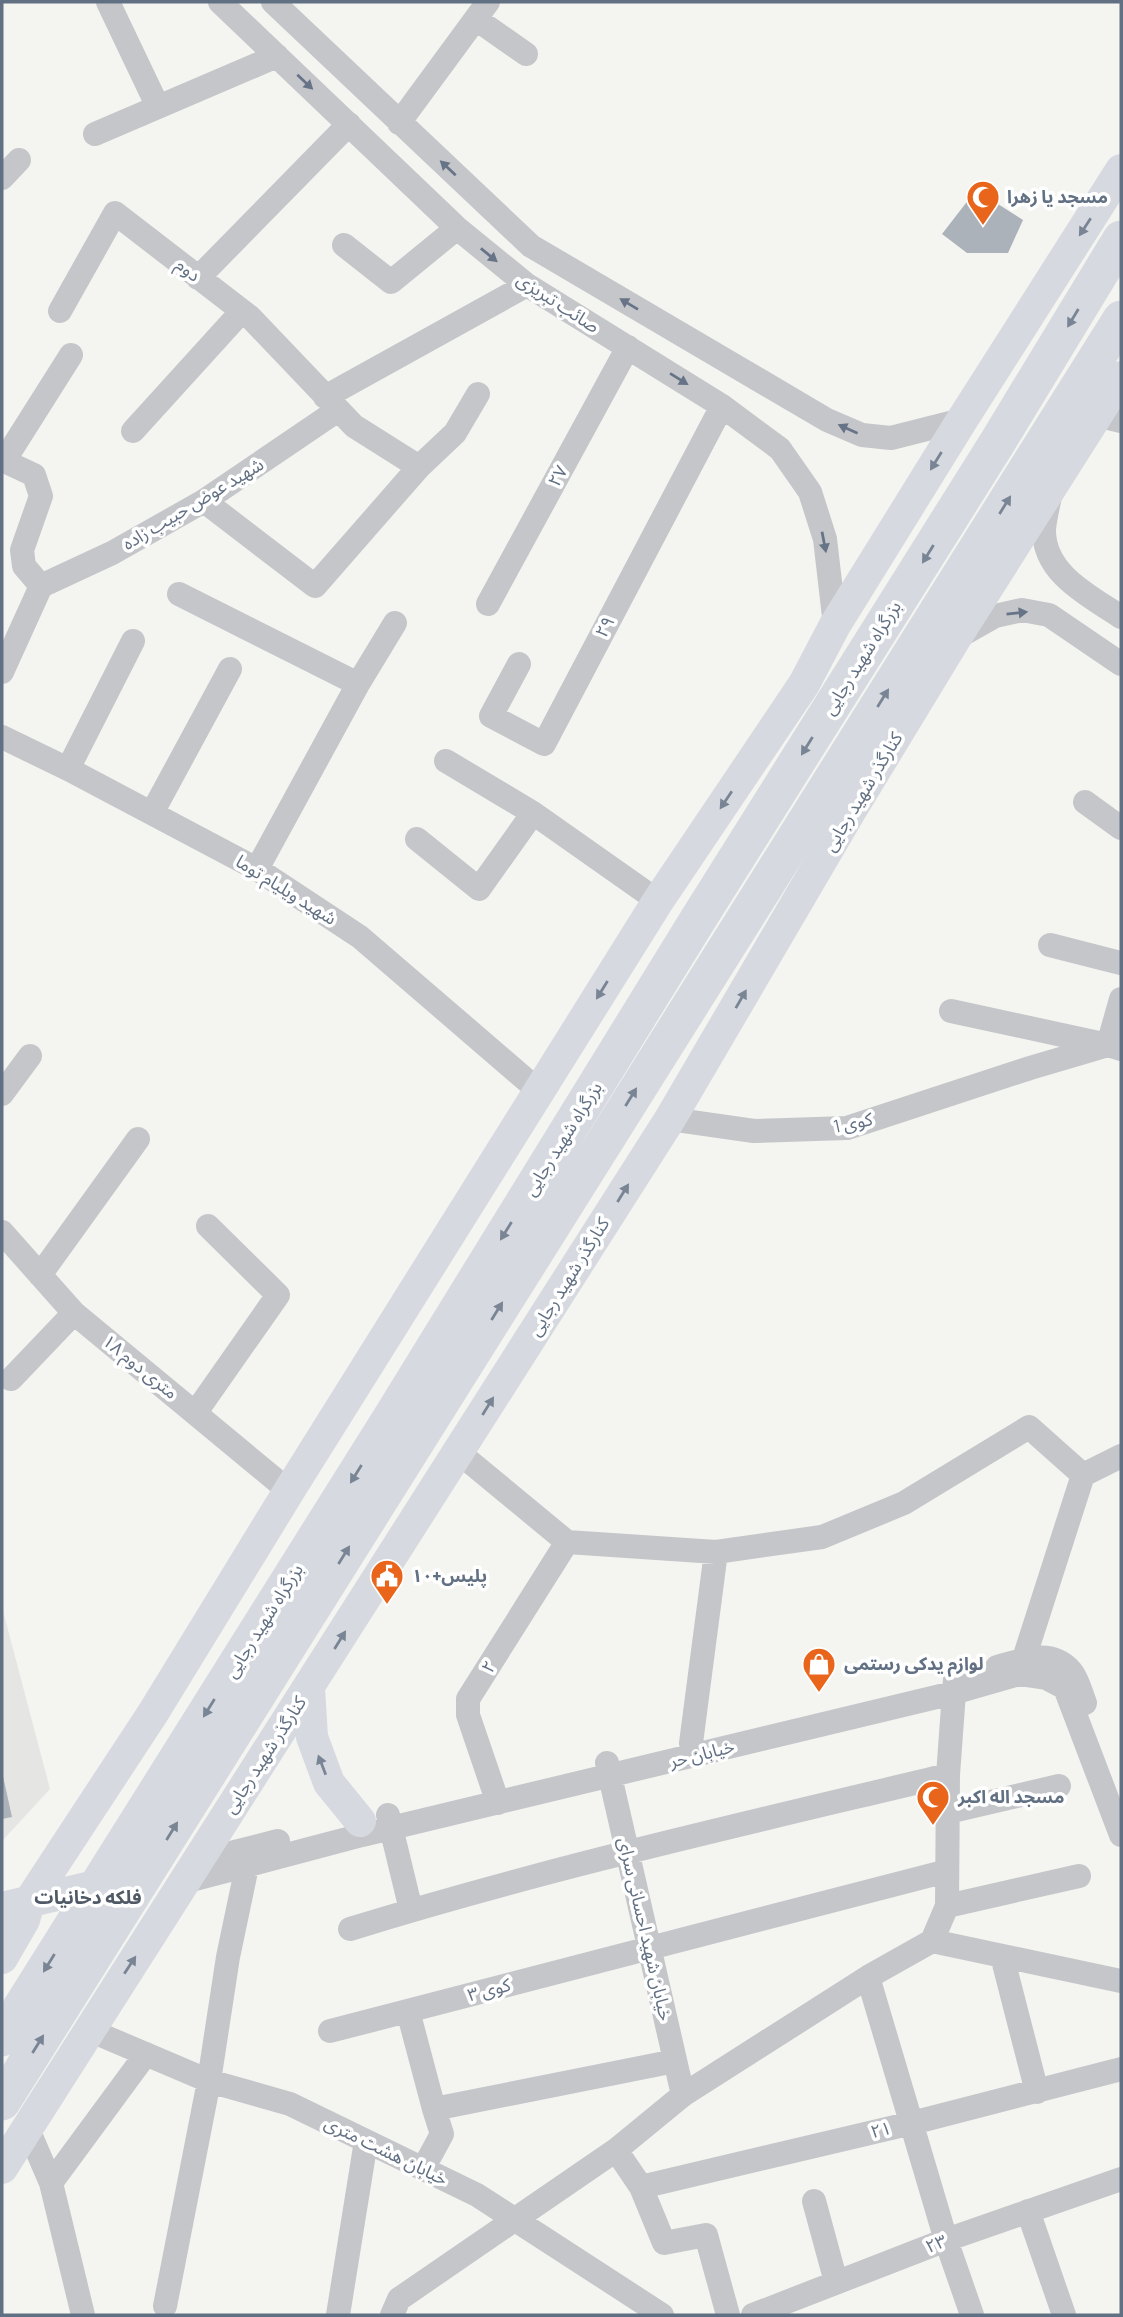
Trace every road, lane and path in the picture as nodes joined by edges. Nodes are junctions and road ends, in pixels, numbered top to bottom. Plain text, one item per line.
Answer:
1 (108, 2) edge
2 (220, 2) edge
3 (276, 2) edge
4 (482, 10) edge
5 (526, 54) dead end
6 (277, 56) junction
7 (158, 107) junction
8 (399, 122) junction
9 (349, 124) junction
10 (95, 134) dead end
11 (1121, 170) edge
12 (457, 228) junction
13 (1121, 239) edge
14 (344, 245) dead end
15 (198, 278) junction
16 (527, 285) junction
17 (60, 311) dead end
18 (242, 311) junction
19 (1121, 319) edge
20 (628, 347) junction
21 (71, 355) dead end
22 (1121, 377) edge
23 (478, 394) dead end
24 (332, 403) junction
25 (722, 406) junction
26 (1109, 418) edge
27 (961, 420) junction
28 (133, 431) dead end
29 (3, 461) edge
30 (419, 467) junction
31 (1051, 486) junction
32 (204, 501) junction
33 (41, 586) junction
34 (178, 594) dead end
35 (488, 604) dead end
36 (1121, 617) edge
37 (395, 623) dead end
38 (835, 625) junction
39 (955, 639) junction
40 (133, 641) dead end
41 (519, 664) dead end
42 (1121, 664) edge
43 (230, 669) dead end
44 (2, 672) edge
45 (358, 684) junction
46 (804, 684) junction
47 (2, 737) edge
48 (446, 761) dead end
49 (68, 768) junction
50 (1085, 802) dead end
51 (851, 810) junction
52 (152, 813) junction
53 (533, 813) junction
54 (1121, 828) edge
55 (418, 839) dead end
56 (257, 869) junction
57 (658, 901) junction
58 (697, 921) junction
59 (1050, 945) dead end
60 (1121, 963) edge
61 (1121, 999) edge
62 (951, 1011) dead end
63 (665, 1043) junction
64 (1115, 1047) edge
65 (30, 1056) dead end
66 (539, 1091) junction
67 (2, 1094) edge
68 (670, 1119) junction
69 (138, 1139) dead end
70 (208, 1226) dead end
71 (2, 1232) edge
72 (40, 1275) junction
73 (74, 1313) junction
74 (11, 1379) dead end
75 (196, 1412) junction
76 (407, 1424) junction
77 (458, 1452) junction
78 (1121, 1456) edge
79 (1083, 1475) junction
80 (289, 1491) junction
81 (567, 1542) junction
82 (716, 1552) junction
83 (1022, 1666) junction
84 (954, 1686) junction
85 (310, 1688) junction
86 (153, 1713) junction
87 (692, 1750) junction
88 (608, 1770) junction
89 (252, 1774) junction
90 (948, 1775) junction
91 (1059, 1786) dead end
92 (496, 1796) junction
93 (1121, 1798) edge
94 (948, 1812) junction
95 (380, 1821) junction
96 (1121, 1835) edge
97 (627, 1852) junction
98 (248, 1858) junction
99 (947, 1871) junction
100 (189, 1872) junction
101 (1079, 1876) dead end
102 (947, 1906) junction
103 (411, 1910) junction
104 (14, 1914) edge
105 (350, 1929) dead end
106 (932, 1941) junction
107 (649, 1947) junction
108 (1002, 1956) junction
109 (2, 1958) edge
110 (867, 1977) junction
111 (1121, 1982) edge
112 (408, 2011) junction
113 (89, 2030) junction
114 (330, 2032) dead end
115 (2, 2038) edge
116 (146, 2054) junction
117 (675, 2061) junction
118 (1121, 2069) edge
119 (209, 2081) junction
120 (1037, 2092) junction
121 (683, 2095) junction
122 (434, 2109) junction
123 (14, 2115) edge
124 (912, 2123) junction
125 (366, 2141) junction
126 (616, 2150) junction
127 (2, 2168) edge
128 (423, 2169) junction
129 (1121, 2179) edge
130 (51, 2183) junction
131 (640, 2187) junction
132 (814, 2202) dead end
133 (1028, 2211) junction
134 (513, 2220) junction
135 (946, 2240) junction
136 (836, 2282) junction
137 (165, 2306) dead end
138 (83, 2315) edge
139 (338, 2315) edge
140 (392, 2315) edge
141 (662, 2315) edge
142 (728, 2315) edge
143 (753, 2315) edge
144 (972, 2315) edge
145 (1064, 2315) edge

1 - 7 street
2 - 6 street, صائب تبریزی
3 - 8 street, صائب تبریزی
4 - 5 street
4 - 8 street
6 - 7 street
6 -> 9 street, صائب تبریزی
7 - 10 street
27 -> 8 street, صائب تبریزی
9 - 12 street, صائب تبریزی
9 - 15 street
11 -> 27 main road
12 - 14 street
12 -> 16 street, صائب تبریزی
13 -> 58 highway, بزرگراه شهید رجایی
15 - 17 street, دوم
15 - 18 street, دوم
16 - 20 street, صائب تبریزی
16 - 24 street, شهید عوض حبیب زاده
18 - 24 street, دوم
18 - 28 street
63 -> 19 highway, بزرگراه شهید رجایی
20 -> 25 street, صائب تبریزی
20 - 35 street, ۲۷
21 - 29 street
22 - 26 main road, کنارگذر شهید رجایی
23 - 30 street
24 - 30 street
24 - 32 street, شهید عوض حبیب زاده
25 -> 38 street, صائب تبریزی
25 - 41 street, ۲۹
26 - 31 main road, کنارگذر شهید رجایی
27 -> 38 main road
29 - 33 street
30 - 32 street
31 - 36 street
31 - 39 main road, کنارگذر شهید رجایی
32 - 33 street, شهید عوض حبیب زاده
33 - 44 street
34 - 45 street
37 - 45 street
38 - 46 main road
39 -> 42 street
39 - 51 main road, کنارگذر شهید رجایی
40 - 49 street
43 - 52 street
45 - 56 street
46 -> 57 main road
46 - 58 main road
47 - 49 street, شهید ویلیام توما
48 - 53 street
49 - 52 street, شهید ویلیام توما
50 - 54 street
51 - 63 main road
68 -> 51 main road, کنارگذر شهید رجایی
52 - 56 street, شهید ویلیام توما
53 - 55 street
53 - 57 street
56 - 66 street, شهید ویلیام توما
57 -> 66 main road
58 -> 76 highway, بزرگراه شهید رجایی
59 - 60 street
61 - 64 street
62 - 64 street
76 -> 63 highway, بزرگراه شهید رجایی
64 - 68 street, کوی 1
65 - 67 street
66 - 80 main road
77 -> 68 main road, کنارگذر شهید رجایی
69 - 72 street
70 - 75 street
71 - 72 street, ۱۸ متری دوم
72 - 73 street, ۱۸ متری دوم
73 - 74 street
73 - 75 street, ۱۸ متری دوم
75 - 80 street, ۱۸ متری دوم
76 -> 115 highway, بزرگراه شهید رجایی
123 -> 76 highway, بزرگراه شهید رجایی
77 - 81 street
85 -> 77 main road, کنارگذر شهید رجایی
78 - 79 street
79 - 82 street
79 - 83 street
80 - 86 main road
81 - 82 street
81 - 92 street, ۲
82 - 87 street
83 - 84 street, خیابان حر
83 - 93 street, خیابان حر
83 - 96 street, خیابان حر
84 - 87 street, خیابان حر
84 - 90 street
85 - 89 main road, کنارگذر شهید رجایی
95 -> 85 main road
86 - 89 main road
86 - 104 main road
87 - 88 street, خیابان حر
88 - 92 street, خیابان حر
88 - 97 street, خیابان شهید احسانی سرای
89 - 100 main road, کنارگذر شهید رجایی
90 - 94 street
90 - 97 street
91 - 94 street
92 - 95 street, خیابان حر
94 - 99 street
95 - 98 street, خیابان حر
95 - 103 street
97 - 103 street
97 - 107 street, خیابان شهید احسانی سرای
98 - 100 street, خیابان حر
98 - 119 street
99 - 102 street
99 - 107 street, کوی ۳
100 - 104 main road
113 -> 100 main road, کنارگذر شهید رجایی
101 - 102 street
102 - 106 street
103 - 105 street
104 - 109 main road
106 - 108 street
106 - 110 street
107 - 112 street, کوی ۳
107 - 117 street, خیابان شهید احسانی سرای
108 - 111 street
108 - 120 street
110 - 121 street
110 - 124 street
112 - 114 street, کوی ۳
112 - 122 street
113 - 116 street, خیابان هشت متری
113 - 123 main road, کنارگذر شهید رجایی
116 - 119 street, خیابان هشت متری
116 - 130 street
117 - 121 street, خیابان شهید احسانی سرای
117 - 122 street
118 - 120 street, ۲۱
119 - 125 street, خیابان هشت متری
119 - 137 street
120 - 124 street, ۲۱
121 - 126 street
122 - 128 street
123 - 127 main road, کنارگذر شهید رجایی
123 - 130 street
124 - 131 street, ۲۱
124 - 135 street
125 - 128 street, خیابان هشت متری
125 - 139 street
126 - 131 street
126 - 134 street
128 - 134 street, خیابان هشت متری
129 - 133 street, ۲۳
130 - 138 street
131 - 142 street
132 - 136 street
133 - 135 street, ۲۳
133 - 145 street
134 - 140 street
134 - 141 street, خیابان هشت متری
135 - 136 street, ۲۳
135 - 144 street
136 - 143 street, ۲۳

